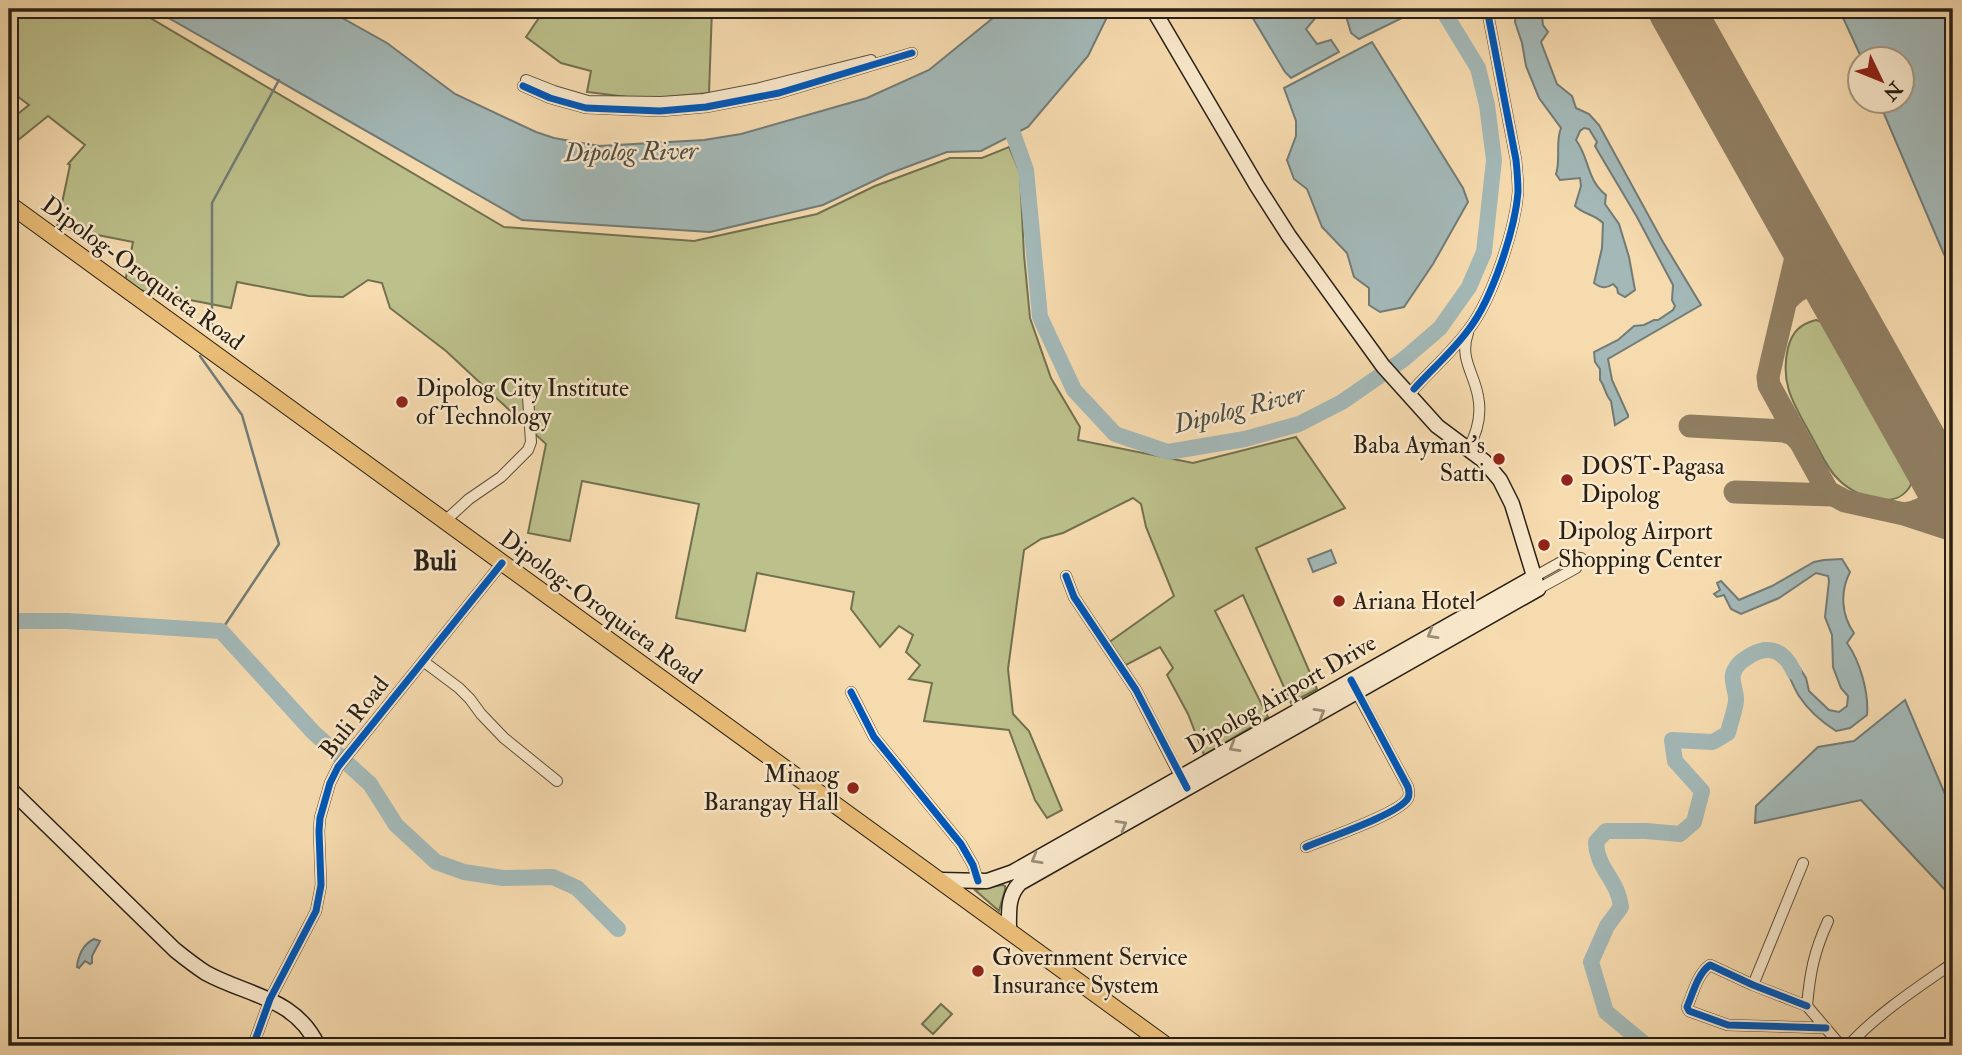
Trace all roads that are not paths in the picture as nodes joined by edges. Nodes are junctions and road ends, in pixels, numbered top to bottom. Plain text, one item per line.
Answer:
1 (1153, 9) edge
2 (1487, 9) edge
3 (912, 50) dead end
4 (524, 83) dead end
5 (9, 204) edge
6 (1470, 328) junction
7 (1414, 389) dead end
8 (528, 397) dead end
9 (1468, 449) junction
10 (445, 521) junction
11 (502, 563) junction
12 (1066, 576) dead end
13 (423, 660) junction
14 (1354, 686) junction
15 (851, 692) dead end
16 (557, 781) dead end
17 (1184, 783) junction
18 (9, 788) edge
19 (1306, 847) dead end
20 (1803, 863) dead end
21 (1017, 877) junction
22 (940, 880) junction
23 (978, 881) junction
24 (1828, 921) dead end
25 (1009, 931) junction
26 (1953, 963) edge
27 (1753, 985) junction
28 (270, 999) junction
29 (1807, 1006) junction
30 (1826, 1028) junction
31 (253, 1046) edge
32 (318, 1046) edge
33 (1165, 1046) edge
34 (1841, 1046) edge
35 (1848, 1046) edge

1 - 9 main road
2 - 6 street
3 - 4 street
5 - 10 highway, Dipolog-Oroquieta Road
6 - 7 street
6 - 9 street
8 - 10 street
9 - 14 main road, Dipolog Airport Drive
10 - 11 highway, Dipolog-Oroquieta Road
11 - 13 street, Buli Road
11 - 22 highway, Dipolog-Oroquieta Road
12 - 17 street
13 - 16 street
13 - 28 street, Buli Road
14 - 17 main road, Dipolog Airport Drive
14 - 19 street
15 - 23 street
17 - 21 main road, Dipolog Airport Drive
18 - 28 main road
20 - 27 street
21 - 23 main road, Dipolog Airport Drive
21 - 25 main road
22 - 23 main road, Dipolog Airport Drive
22 - 25 highway, Dipolog-Oroquieta Road
24 - 29 street
25 - 33 highway, Dipolog-Oroquieta Road
26 - 35 street
27 - 29 street
27 - 30 street
28 - 31 street, Buli Road
28 - 32 main road
29 - 30 street
30 - 34 street

